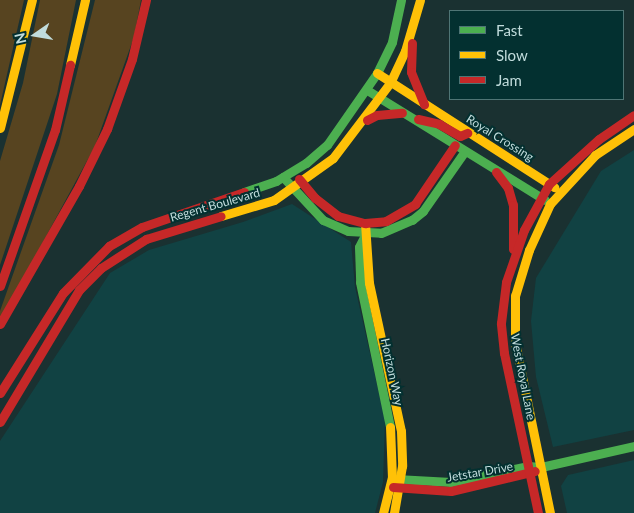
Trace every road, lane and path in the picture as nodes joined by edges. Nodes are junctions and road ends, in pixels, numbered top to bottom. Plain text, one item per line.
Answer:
1 (32, 0) edge
2 (85, 0) edge
3 (146, 0) edge
4 (401, 0) edge
5 (420, 0) edge
6 (414, 26) junction
7 (377, 73) junction
8 (390, 83) junction
9 (367, 90) junction
10 (380, 101) junction
11 (424, 105) junction
12 (405, 115) junction
13 (634, 115) edge
14 (364, 121) junction
15 (0, 128) edge
16 (634, 129) edge
17 (467, 133) junction
18 (455, 145) junction
19 (465, 151) junction
20 (491, 166) junction
21 (566, 167) junction
22 (294, 172) junction
23 (534, 174) junction
24 (283, 177) junction
25 (302, 183) junction
26 (549, 184) junction
27 (293, 189) junction
28 (426, 191) junction
29 (560, 191) junction
30 (540, 198) junction
31 (433, 200) junction
32 (550, 204) junction
33 (365, 223) junction
34 (364, 235) junction
35 (513, 255) junction
36 (0, 286) edge
37 (0, 324) edge
38 (389, 370) junction
39 (379, 372) junction
40 (0, 394) edge
41 (0, 422) edge
42 (397, 439) junction
43 (634, 446) edge
44 (541, 467) junction
45 (529, 470) junction
46 (396, 483) junction
47 (383, 513) edge
48 (394, 513) edge
49 (538, 513) edge
50 (550, 513) edge

1 - 15 main road
2 - 36 main road
3 - 37 main road
4 - 7 main road, Regent Boulevard
5 - 6 main road, Regent Boulevard
6 - 8 main road, Regent Boulevard
6 - 11 main road
7 - 8 main road, Royal Crossing
7 - 9 main road, Regent Boulevard
8 - 10 main road, Regent Boulevard
8 - 11 main road, Royal Crossing
9 - 10 main road
9 - 22 main road, Regent Boulevard
10 - 12 main road
10 - 14 main road, Regent Boulevard
11 - 17 main road, Royal Crossing
12 - 14 main road
12 - 17 main road
12 - 18 main road
13 - 21 main road, West Royal Lane
14 - 25 main road, Regent Boulevard
16 - 29 main road, West Royal Lane
17 - 23 main road, Royal Crossing
18 - 19 main road
18 - 28 main road
19 - 20 main road
19 - 31 main road
20 - 30 main road
20 - 35 main road
21 - 23 main road
21 - 26 main road, West Royal Lane
22 - 24 main road, Regent Boulevard
22 - 25 main road
23 - 26 main road, Royal Crossing
24 - 27 main road
24 - 40 main road, Regent Boulevard
25 - 27 main road, Regent Boulevard
25 - 33 main road
26 - 29 main road, Royal Crossing
26 - 30 main road, West Royal Lane
27 - 34 main road
27 - 41 main road, Regent Boulevard
28 - 31 main road
28 - 33 main road
29 - 32 main road, West Royal Lane
30 - 32 main road
30 - 35 main road, West Royal Lane
31 - 34 main road
32 - 44 main road, West Royal Lane
33 - 34 main road, Horizon Way
34 - 38 main road, Horizon Way
34 - 39 main road, Horizon Way
35 - 45 main road, West Royal Lane
38 - 39 main road
38 - 42 main road, Horizon Way
39 - 42 main road, Horizon Way
42 - 46 main road, Horizon Way
43 - 44 main road, Jetstar Drive
44 - 45 main road, Jetstar Drive
44 - 50 main road, West Royal Lane
45 - 46 main road, Jetstar Drive
45 - 49 main road, West Royal Lane
46 - 47 main road, Horizon Way
46 - 48 main road, Horizon Way

